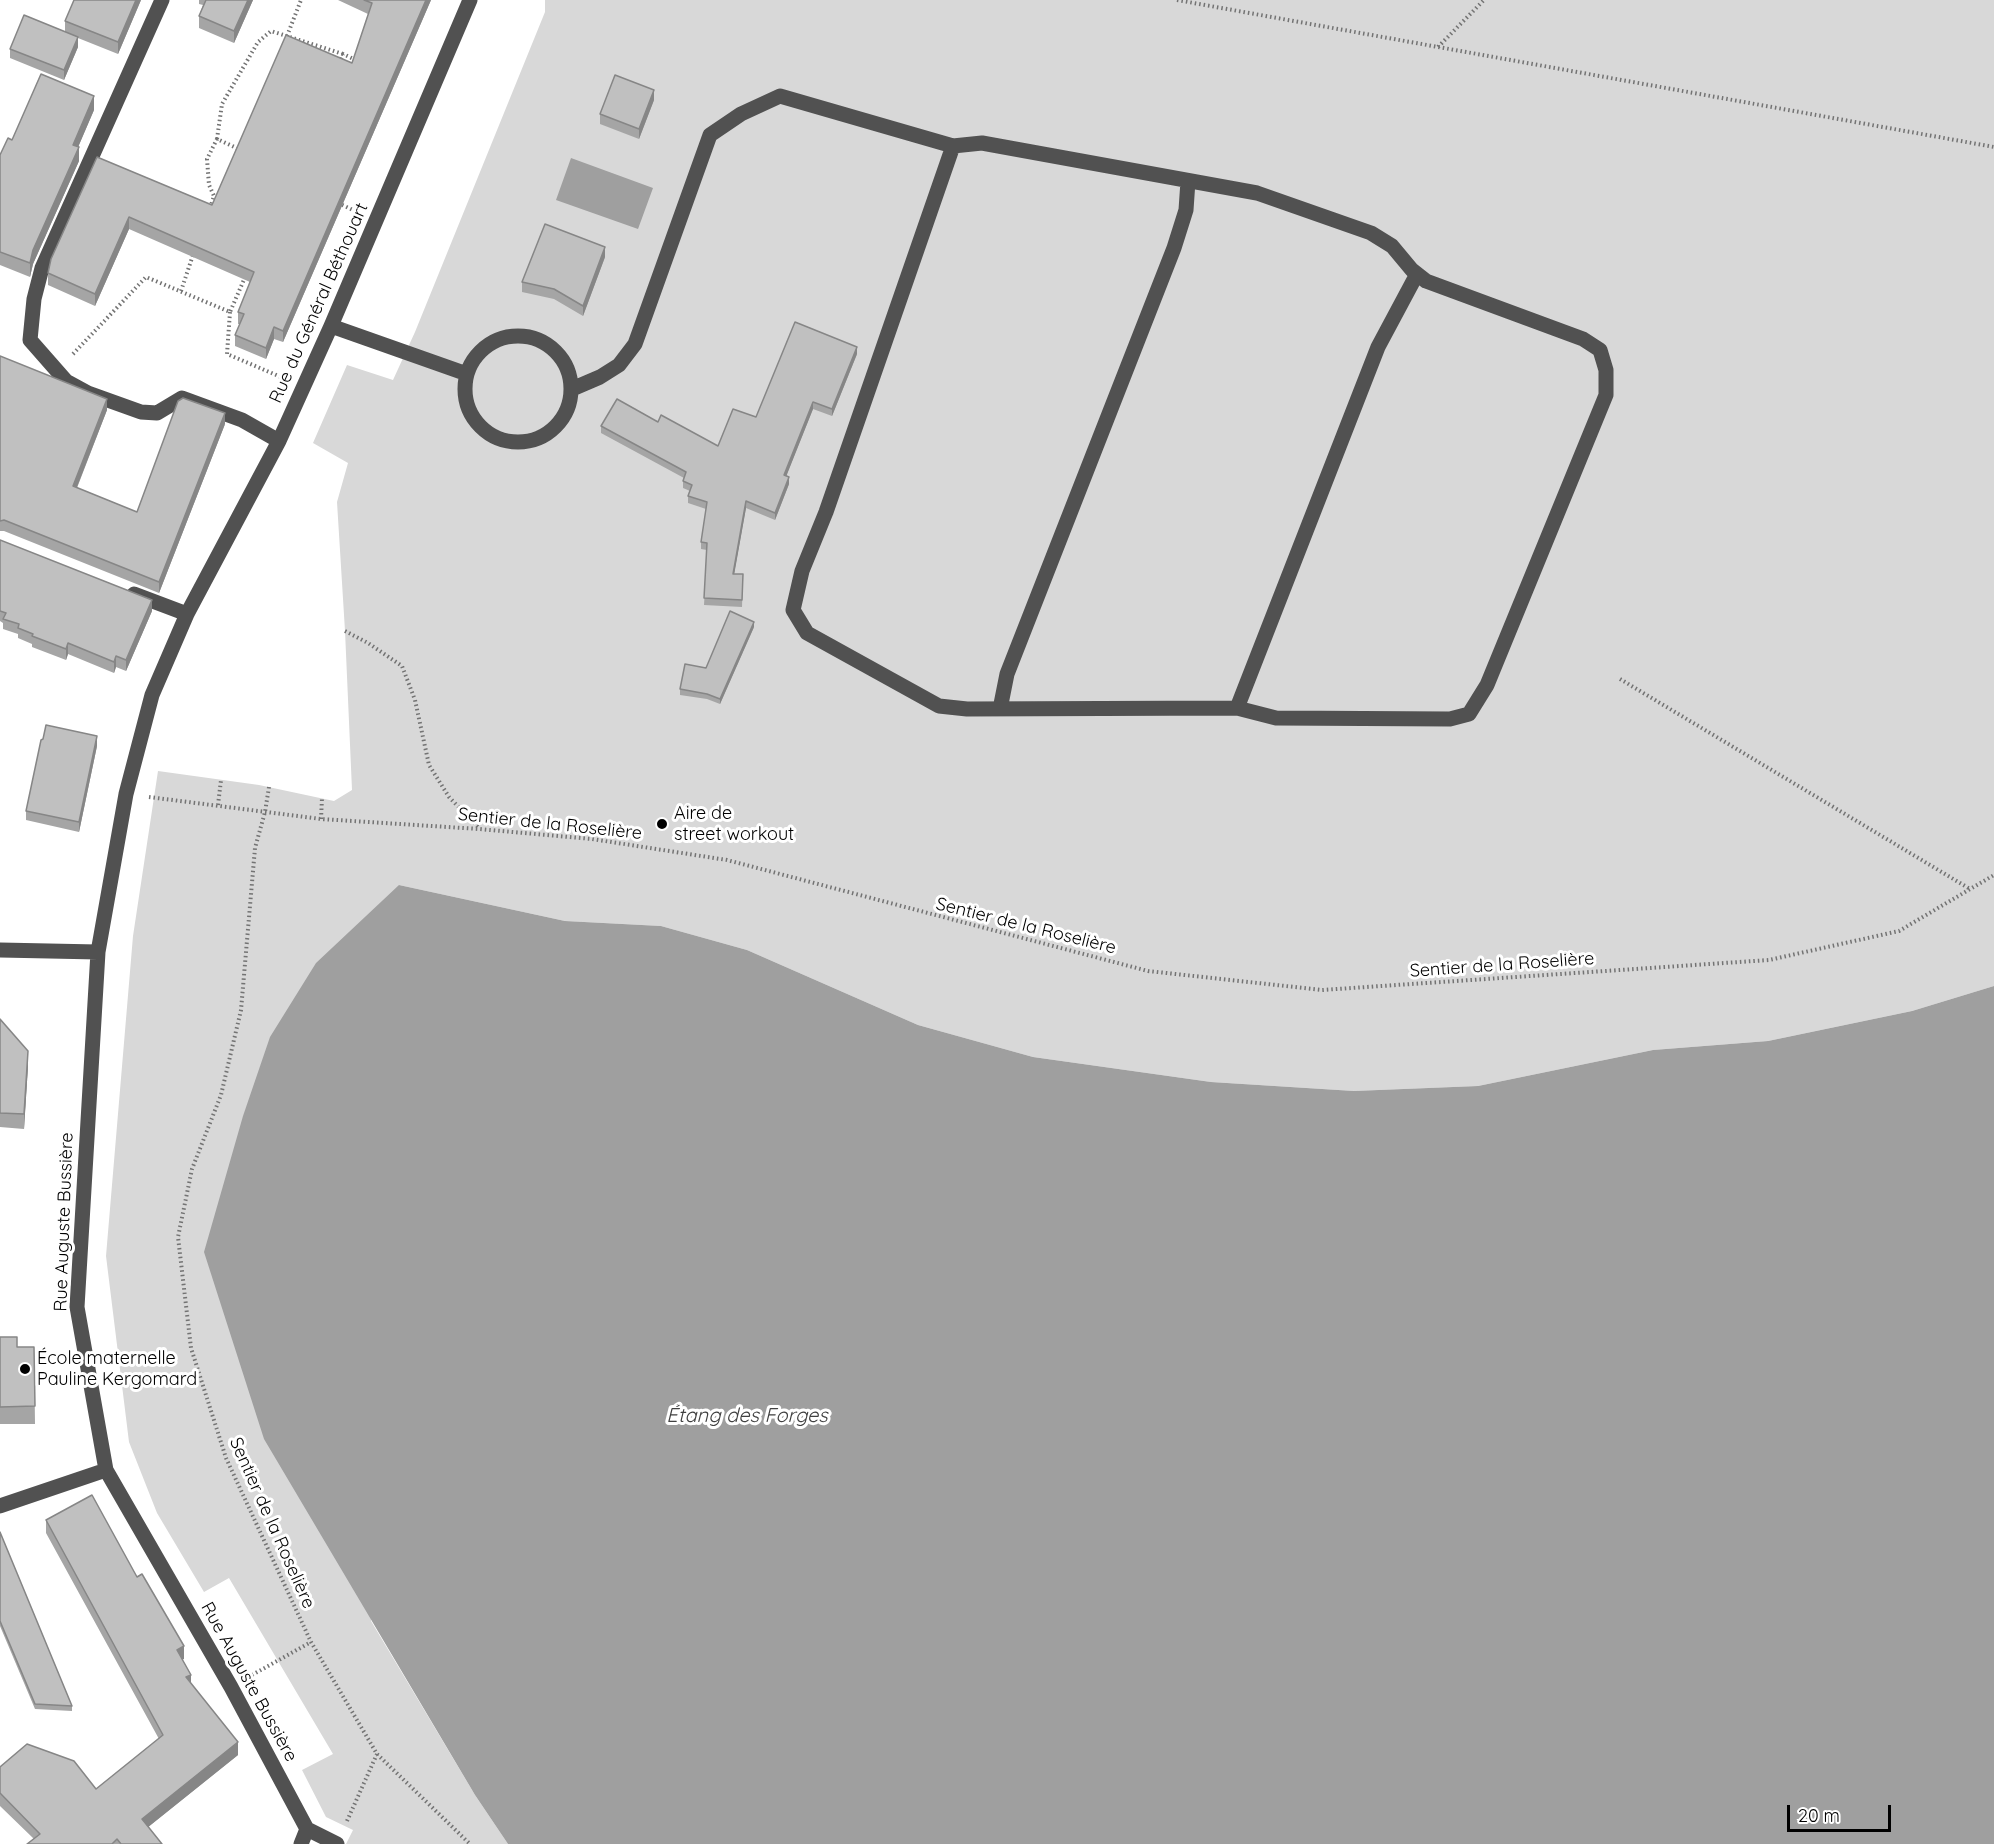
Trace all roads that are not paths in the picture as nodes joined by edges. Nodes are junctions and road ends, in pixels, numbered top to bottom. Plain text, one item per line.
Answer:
1 (162, 0) edge
2 (470, 0) edge
3 (952, 146) junction
4 (1188, 181) junction
5 (1417, 274) junction
6 (331, 326) junction
7 (466, 374) junction
8 (572, 389) junction
9 (279, 441) junction
10 (119, 588) edge
11 (187, 614) junction
12 (1237, 708) junction
13 (1000, 709) junction
14 (0, 951) edge
15 (98, 952) junction
16 (106, 1470) junction
17 (0, 1506) edge
18 (308, 1829) junction
19 (301, 1844) edge
20 (337, 1844) edge

1 - 9 street
2 - 6 street, Rue du Général Béthouart
3 - 4 street
3 - 8 street
3 - 13 street
4 - 5 street
4 - 13 street
5 - 12 street
5 - 12 street
6 - 7 street
6 - 9 street, Rue du Général Béthouart
7 - 8 street
7 - 8 street
9 - 11 street, Rue du Général Béthouart
10 - 11 street
11 - 15 street, Rue Auguste Bussière
12 - 13 street
14 - 15 street
15 - 16 street, Rue Auguste Bussière
16 - 17 street
16 - 18 street, Rue Auguste Bussière
18 - 19 street
18 - 20 street

